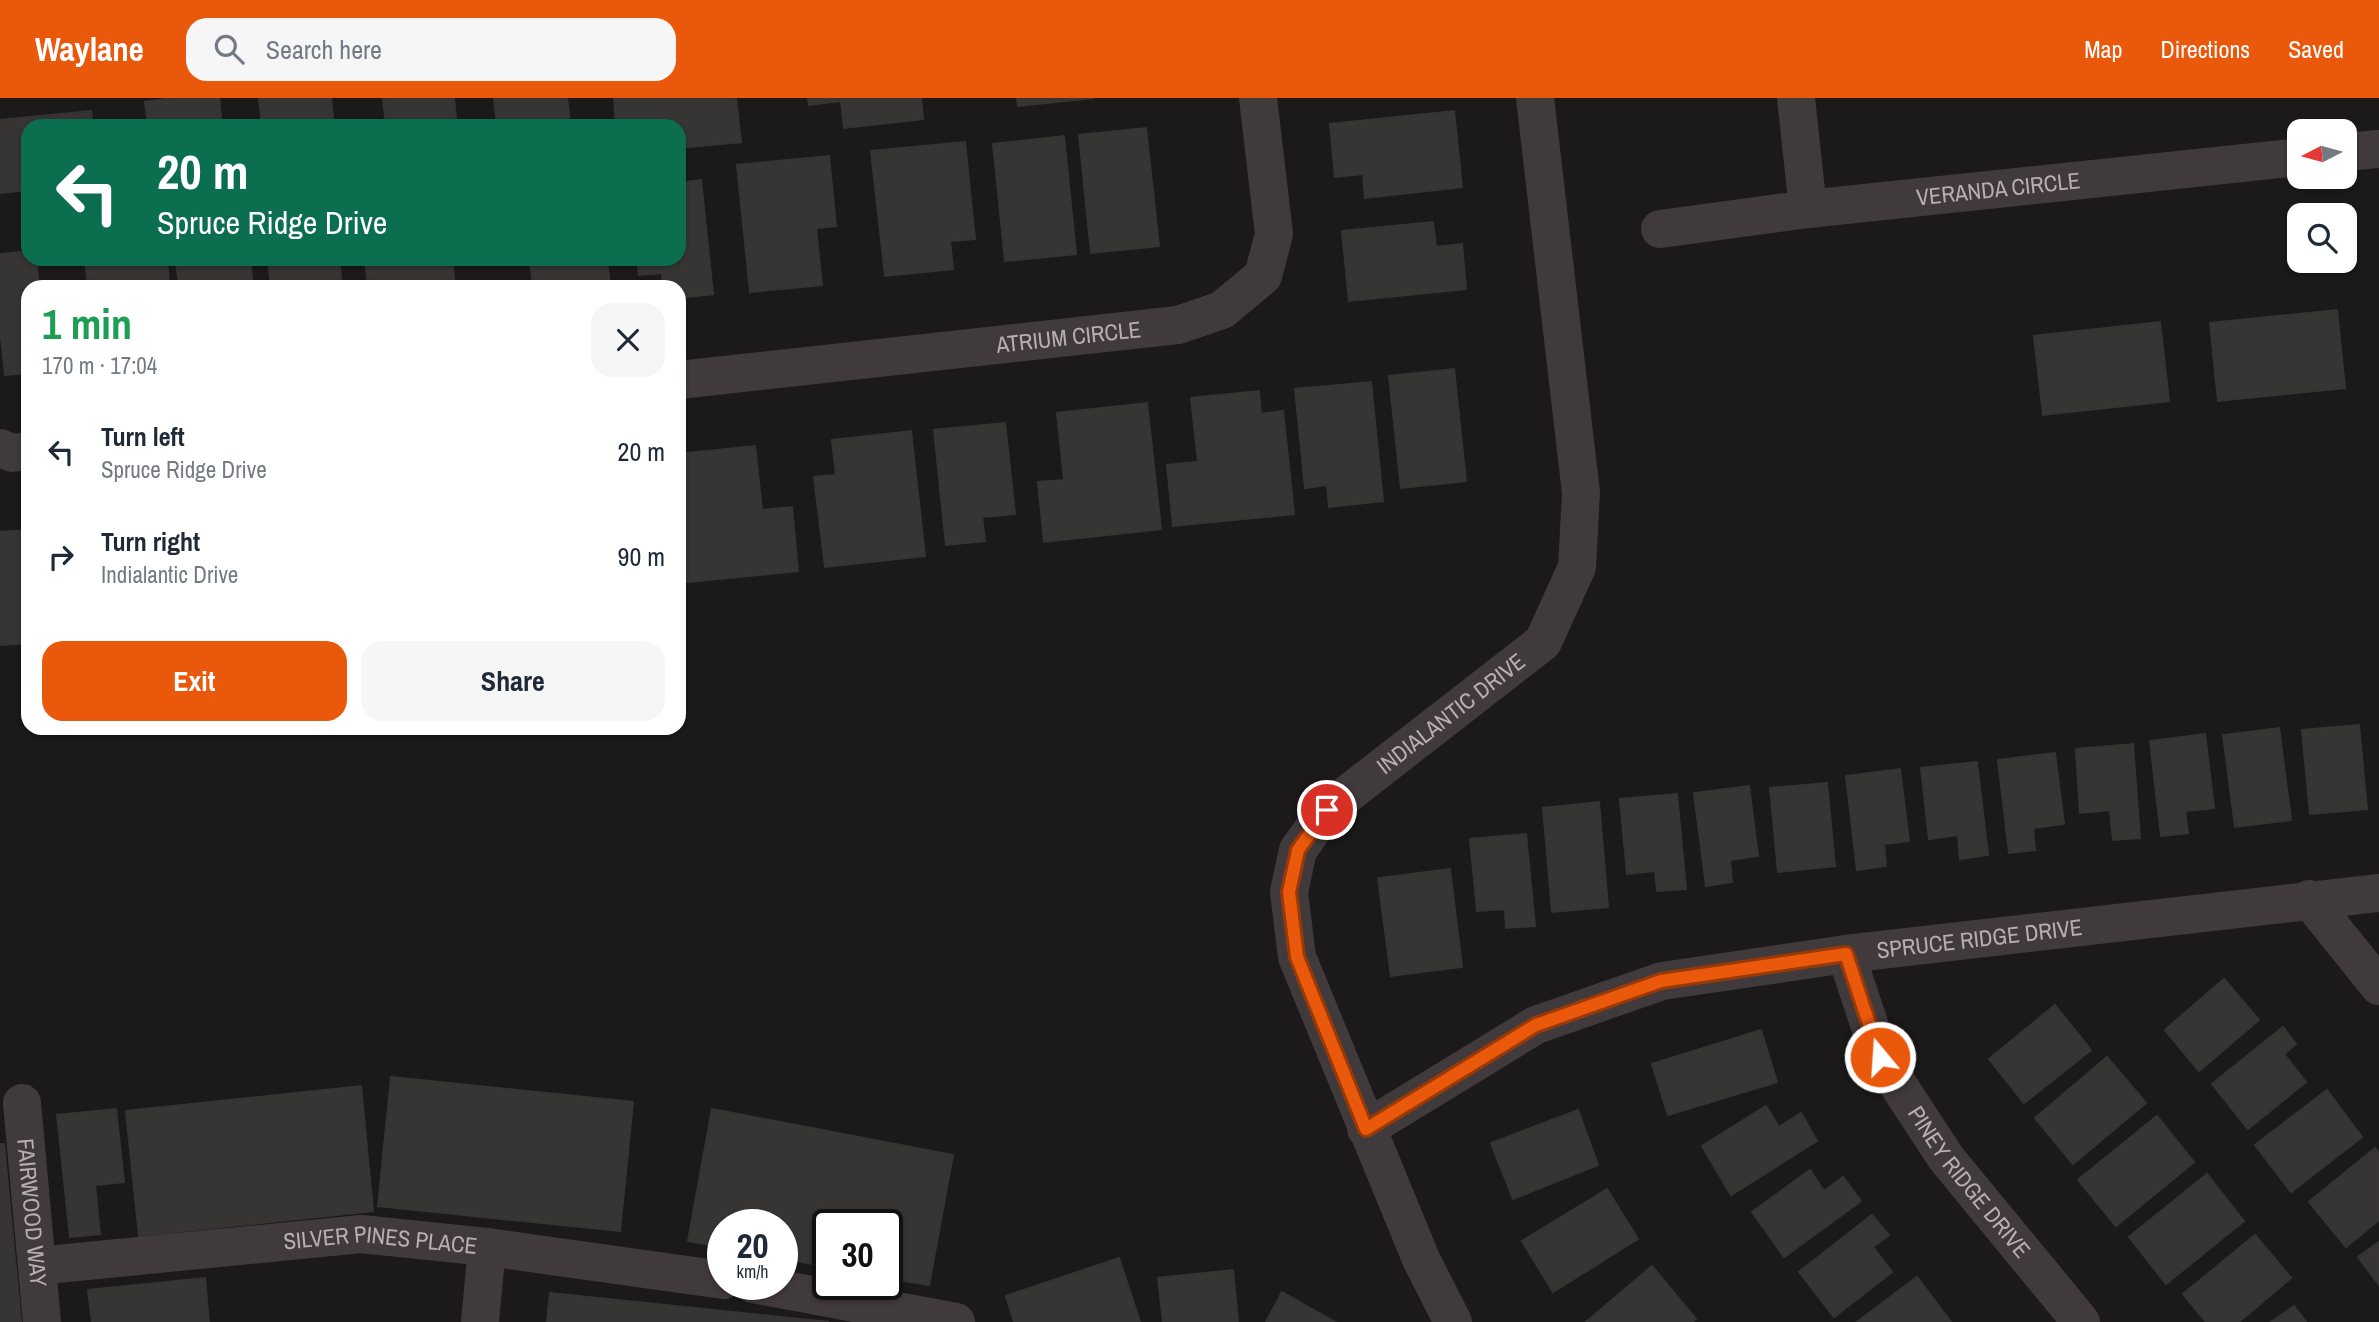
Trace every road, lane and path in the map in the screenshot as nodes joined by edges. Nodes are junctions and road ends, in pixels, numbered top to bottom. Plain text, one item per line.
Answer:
1 (1258, 98) edge
2 (1535, 98) edge
3 (1796, 98) edge
4 (2379, 149) edge
5 (2357, 151) edge
6 (2287, 158) edge
7 (1808, 209) junction
8 (1660, 229) dead end
9 (686, 379) edge
10 (0, 448) edge
11 (21, 452) edge
12 (2379, 892) edge
13 (2309, 899) junction
14 (1846, 954) junction
15 (2379, 986) edge
16 (22, 1103) dead end
17 (1366, 1129) junction
18 (487, 1247) junction
19 (37, 1266) junction
20 (707, 1278) edge
21 (798, 1292) edge
22 (42, 1322) edge
23 (480, 1322) edge
24 (956, 1322) edge
25 (1454, 1322) edge
26 (2081, 1322) edge

1 - 9 street, ATRIUM CIRCLE
2 - 17 street, INDIALANTIC DRIVE
3 - 7 street
4 - 5 street
6 - 7 street, VERANDA CIRCLE
7 - 8 street, VERANDA CIRCLE
10 - 11 street
12 - 13 street, SPRUCE RIDGE DRIVE
13 - 14 street, SPRUCE RIDGE DRIVE
13 - 15 street
14 - 17 street, SPRUCE RIDGE DRIVE
14 - 26 street, PINEY RIDGE DRIVE
16 - 19 street, FAIRWOOD WAY
17 - 25 street, INDIALANTIC DRIVE
18 - 19 street, SILVER PINES PLACE
18 - 20 street, SILVER PINES PLACE
18 - 23 street
19 - 22 street, FAIRWOOD WAY
21 - 24 street

